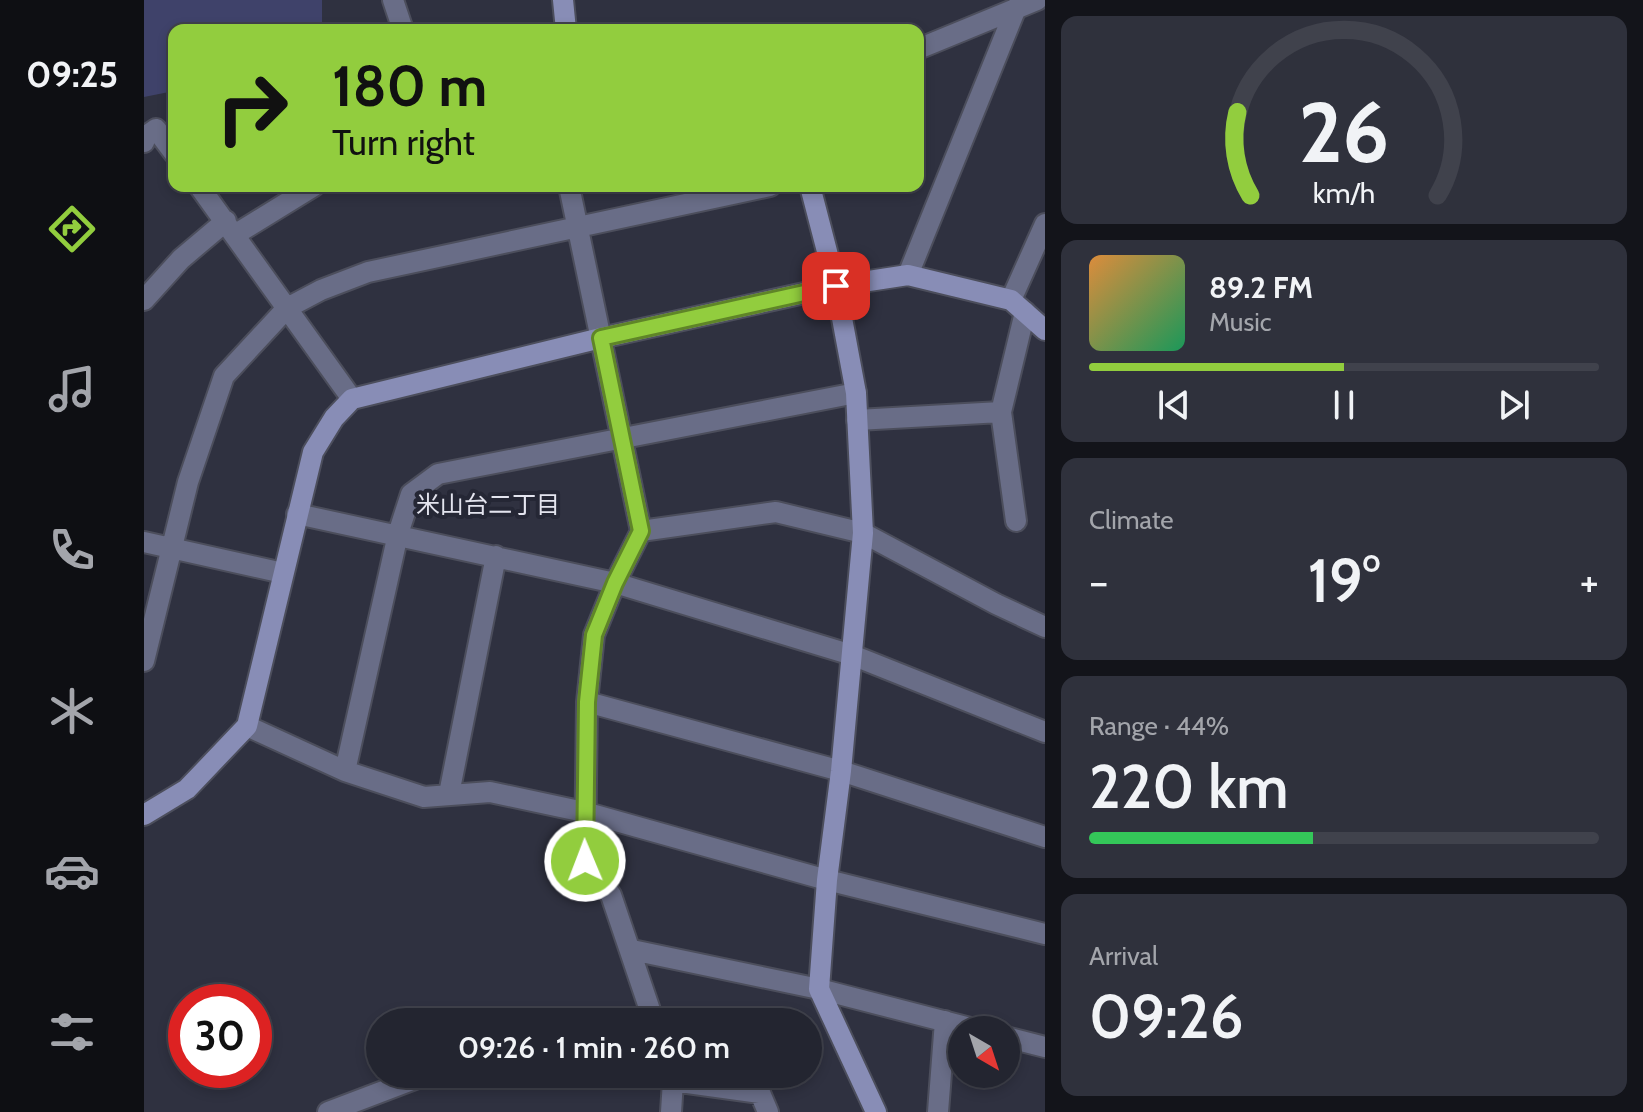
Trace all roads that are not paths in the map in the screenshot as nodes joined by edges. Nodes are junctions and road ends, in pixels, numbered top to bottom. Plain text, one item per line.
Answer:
1 (393, 0) edge
2 (563, 0) edge
3 (1037, 0) edge
4 (1016, 8) junction
5 (401, 24) edge
6 (565, 24) edge
7 (924, 46) edge
8 (144, 142) edge
9 (168, 145) edge
10 (204, 192) edge
11 (302, 192) edge
12 (570, 192) edge
13 (742, 192) edge
14 (812, 192) edge
15 (1045, 224) edge
16 (578, 227) junction
17 (231, 228) junction
18 (908, 275) junction
19 (836, 286) junction
20 (144, 300) edge
21 (1018, 306) junction
22 (287, 308) junction
23 (1045, 330) edge
24 (601, 338) junction
25 (856, 393) junction
26 (352, 399) junction
27 (1001, 412) junction
28 (857, 420) junction
29 (622, 438) junction
30 (297, 514) junction
31 (1016, 521) dead end
32 (641, 531) junction
33 (863, 533) junction
34 (398, 534) junction
35 (144, 542) edge
36 (172, 548) junction
37 (496, 556) junction
38 (283, 573) junction
39 (615, 583) junction
40 (1045, 627) edge
41 (852, 655) junction
42 (144, 661) edge
43 (587, 702) junction
44 (247, 726) junction
45 (1045, 732) edge
46 (345, 771) junction
47 (841, 771) junction
48 (449, 794) junction
49 (584, 812) junction
50 (144, 815) edge
51 (1045, 837) edge
52 (827, 880) junction
53 (1045, 934) edge
54 (632, 950) junction
55 (819, 989) junction
56 (650, 1008) edge
57 (945, 1021) junction
58 (948, 1022) edge
59 (1020, 1041) edge
60 (1045, 1047) edge
61 (391, 1088) edge
62 (671, 1088) edge
63 (730, 1088) edge
64 (328, 1112) edge
65 (671, 1112) edge
66 (768, 1112) edge
67 (876, 1112) edge
68 (938, 1112) edge

1 - 5 street
2 - 6 street
3 - 4 street
4 - 7 street
4 - 18 street
8 - 9 street
10 - 17 street
11 - 17 street
12 - 16 street
13 - 16 street
14 - 19 street
15 - 21 street
16 - 22 street
16 - 24 street
17 - 20 street
17 - 22 street
18 - 19 street
18 - 21 street
19 - 24 street
19 - 25 street
21 - 23 street
21 - 27 street
22 - 26 street
22 - 36 street
24 - 26 street
24 - 29 street
25 - 28 street
25 - 29 street
26 - 30 street
27 - 28 street
27 - 31 street
28 - 33 street
29 - 32 street
29 - 34 street
30 - 34 street
30 - 38 street
32 - 33 street
32 - 39 street
33 - 40 street
33 - 41 street
34 - 37 street
34 - 46 street
35 - 36 street
36 - 38 street
36 - 42 street
37 - 39 street
37 - 48 street
38 - 44 street
39 - 41 street
39 - 43 street
41 - 45 street
41 - 47 street
43 - 47 street
43 - 49 street
44 - 46 street
44 - 50 street
46 - 48 street
47 - 51 street
47 - 52 street
48 - 49 street
49 - 52 street
49 - 54 street
52 - 53 street
52 - 55 street
54 - 55 street
54 - 56 street
55 - 57 street
55 - 67 street
57 - 58 street
57 - 68 street
59 - 60 street
61 - 64 street
62 - 65 street
63 - 66 street

